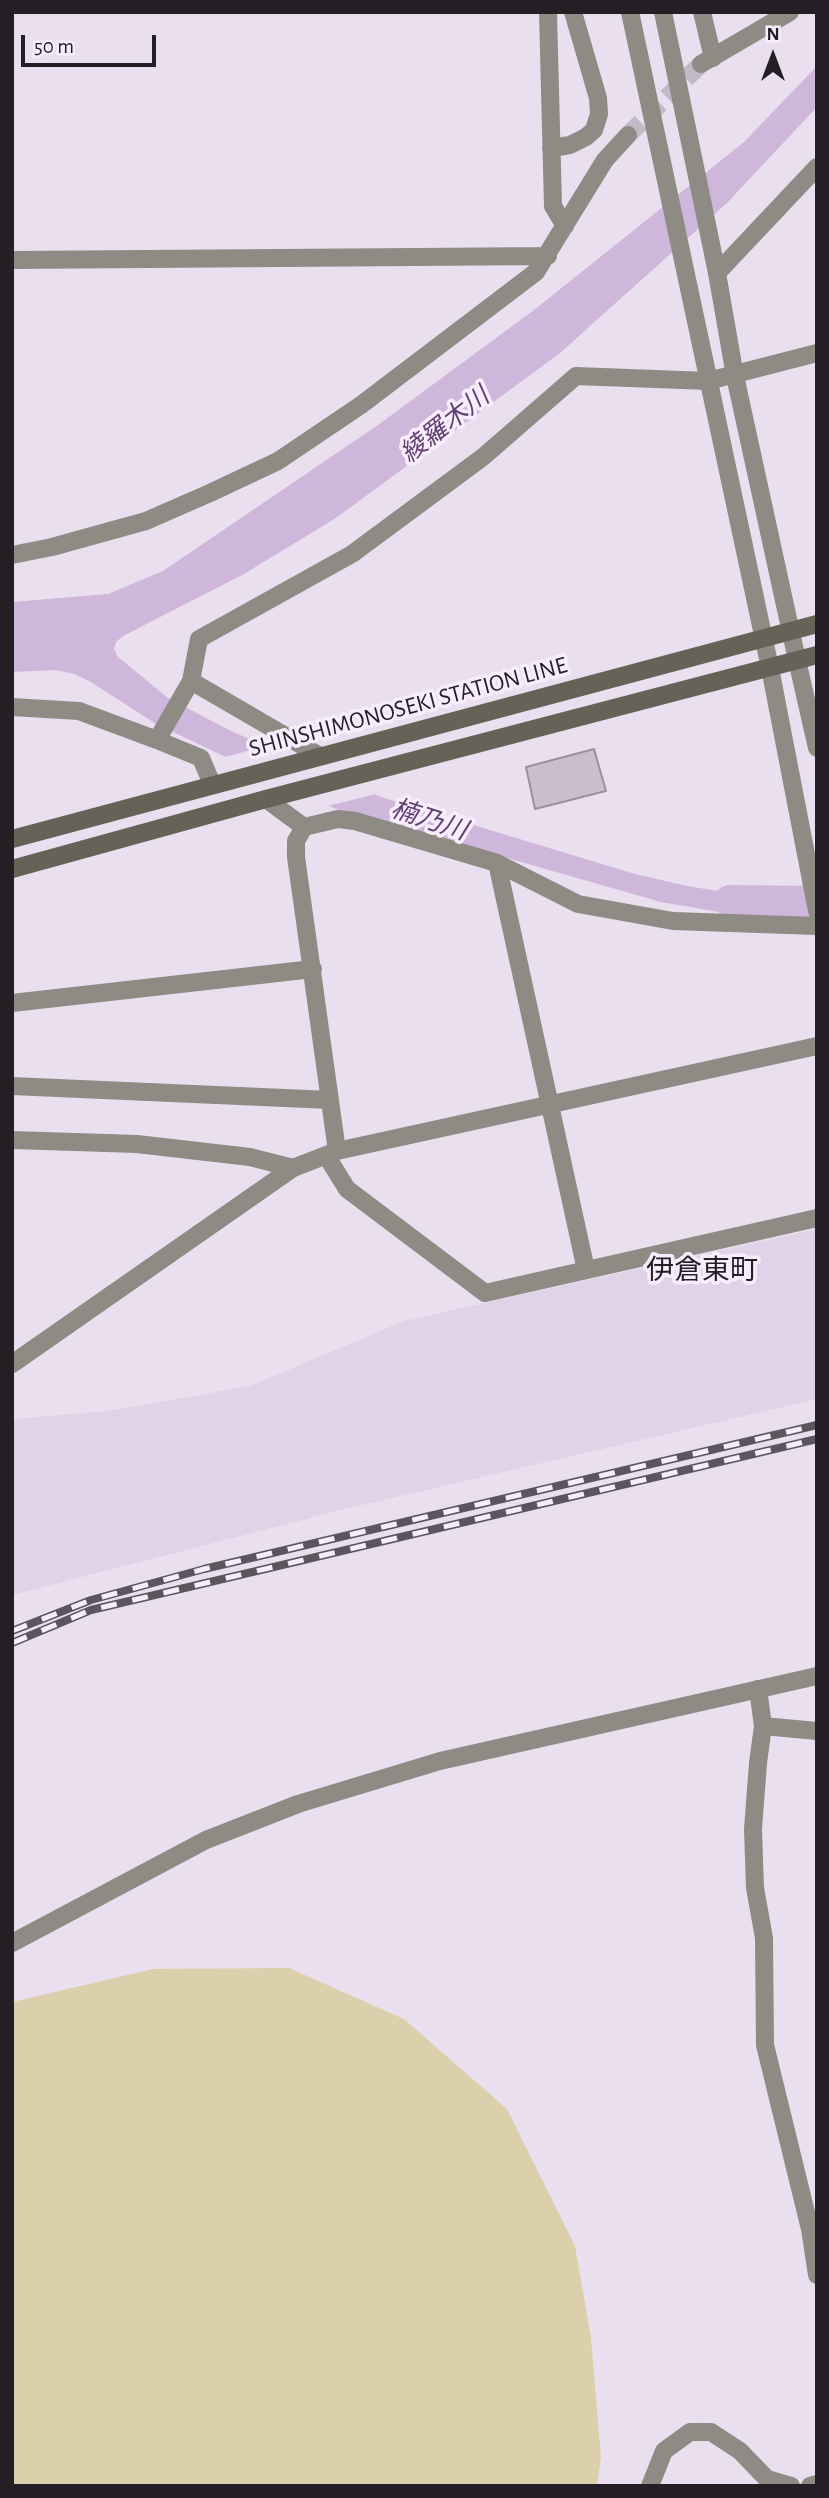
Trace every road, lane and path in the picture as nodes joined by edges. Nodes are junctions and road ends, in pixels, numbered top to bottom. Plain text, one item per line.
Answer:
1 (548, 12) edge
2 (573, 12) edge
3 (630, 12) edge
4 (663, 12) edge
5 (702, 12) edge
6 (790, 12) edge
7 (628, 135) tunnel mouth
8 (551, 148) junction
9 (816, 169) edge
10 (565, 226) junction
11 (548, 256) junction
12 (12, 260) edge
13 (717, 273) junction
14 (817, 353) edge
15 (735, 376) junction
16 (708, 381) junction
17 (12, 555) edge
18 (817, 624) edge
19 (790, 630) junction
20 (764, 637) junction
21 (817, 655) edge
22 (797, 660) junction
23 (770, 668) junction
24 (188, 685) junction
25 (12, 707) edge
26 (159, 736) junction
27 (817, 748) edge
28 (318, 757) junction
29 (212, 784) junction
30 (271, 798) junction
31 (304, 827) junction
32 (12, 839) edge
33 (497, 863) junction
34 (12, 869) edge
35 (812, 874) edge
36 (817, 911) edge
37 (817, 926) edge
38 (313, 968) junction
39 (12, 1003) edge
40 (817, 1046) edge
41 (12, 1086) edge
42 (330, 1100) junction
43 (548, 1104) junction
44 (12, 1140) edge
45 (332, 1153) junction
46 (293, 1168) junction
47 (817, 1218) edge
48 (586, 1270) junction
49 (12, 1364) edge
50 (817, 1676) edge
51 (758, 1689) junction
52 (763, 1726) junction
53 (817, 1731) edge
54 (12, 1942) edge
55 (817, 2275) edge
56 (817, 2484) edge
57 (650, 2486) edge
58 (791, 2486) edge
59 (810, 2486) edge

1 - 8 street
2 - 8 street
3 - 16 street
4 - 13 street
5 - 6 street
7 - 10 street
8 - 10 street
9 - 13 street
10 - 11 street
11 - 12 street
11 - 17 street
13 - 15 street
14 - 15 street
15 - 16 street
15 - 19 street
16 - 20 street
16 - 24 street
18 - 19 main road, SHINSHIMONOSEKI STATION LINE
19 - 20 main road, SHINSHIMONOSEKI STATION LINE
19 - 22 street
20 - 23 street
20 - 28 main road, SHINSHIMONOSEKI STATION LINE
21 - 22 main road
22 - 23 main road
22 - 27 street
23 - 30 main road
23 - 35 street
24 - 26 street
24 - 28 street
25 - 26 street
26 - 29 street
28 - 29 main road, SHINSHIMONOSEKI STATION LINE
29 - 32 main road, SHINSHIMONOSEKI STATION LINE
30 - 31 street
30 - 34 main road
31 - 33 street
31 - 38 street
33 - 37 street
33 - 43 street
35 - 36 street
38 - 39 street
38 - 42 street
40 - 43 street
41 - 42 street
42 - 45 street
43 - 45 street
43 - 48 street
44 - 46 street
45 - 46 street
45 - 48 street
46 - 49 street
47 - 48 street
50 - 51 street
51 - 52 street
51 - 54 street
52 - 53 street
52 - 55 street
56 - 59 street
57 - 58 street

